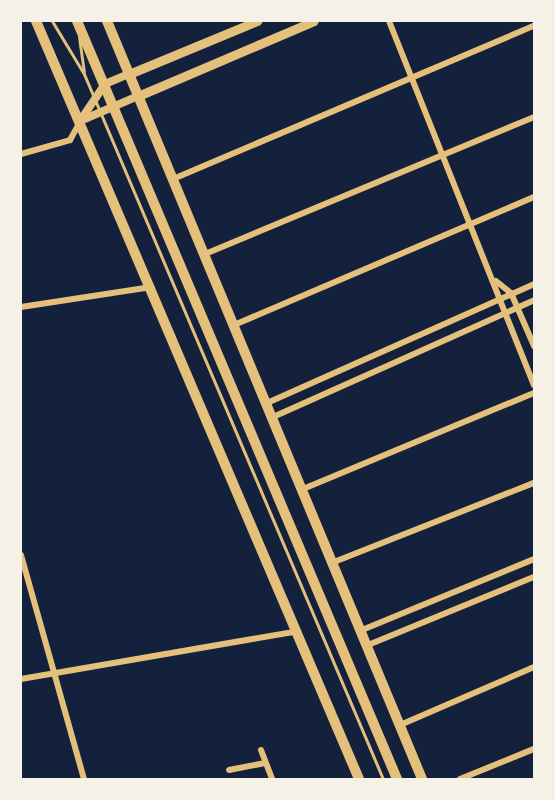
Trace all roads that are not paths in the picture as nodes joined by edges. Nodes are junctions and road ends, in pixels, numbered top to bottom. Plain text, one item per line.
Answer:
1 (36, 21) edge
2 (52, 21) edge
3 (73, 21) edge
4 (77, 21) edge
5 (107, 21) edge
6 (257, 21) edge
7 (314, 21) edge
8 (389, 21) edge
9 (534, 26) edge
10 (84, 74) junction
11 (129, 74) junction
12 (411, 75) junction
13 (105, 84) junction
14 (138, 96) junction
15 (114, 106) junction
16 (534, 117) edge
17 (80, 121) junction
18 (442, 151) junction
19 (21, 154) edge
20 (173, 179) junction
21 (534, 197) edge
22 (472, 222) junction
23 (205, 254) junction
24 (496, 281) junction
25 (534, 284) edge
26 (152, 287) junction
27 (511, 293) junction
28 (498, 298) junction
29 (534, 300) edge
30 (21, 307) edge
31 (518, 307) junction
32 (503, 312) junction
33 (234, 325) junction
34 (534, 345) edge
35 (534, 385) edge
36 (534, 393) edge
37 (267, 403) junction
38 (273, 417) junction
39 (534, 483) edge
40 (303, 489) junction
41 (21, 555) edge
42 (534, 559) edge
43 (334, 562) junction
44 (534, 577) edge
45 (362, 630) junction
46 (299, 631) junction
47 (368, 645) junction
48 (534, 667) edge
49 (57, 673) junction
50 (21, 679) edge
51 (400, 725) junction
52 (534, 749) edge
53 (261, 750) dead end
54 (265, 763) junction
55 (229, 770) dead end
56 (84, 779) edge
57 (272, 779) edge
58 (359, 779) edge
59 (383, 779) edge
60 (397, 779) edge
61 (422, 779) edge
62 (460, 779) edge

1 - 17 main road
2 - 10 lane
3 - 10 lane
4 - 13 main road
5 - 11 main road
6 - 11 main road
7 - 14 main road
8 - 12 street
9 - 12 street
10 - 59 lane
11 - 13 street
11 - 14 main road
12 - 18 street
12 - 20 street
13 - 15 main road
13 - 17 street
14 - 15 street
14 - 20 main road
15 - 17 street
15 - 60 main road
16 - 18 street
17 - 19 street
17 - 26 main road
18 - 22 street
18 - 23 street
20 - 23 main road
21 - 22 street
22 - 24 street
22 - 33 street
23 - 33 main road
24 - 27 street
24 - 28 street
25 - 27 street
26 - 30 street
26 - 46 main road
27 - 28 street
27 - 31 street
28 - 32 street
28 - 37 street
29 - 31 street
31 - 32 street
31 - 34 street
32 - 35 street
32 - 38 street
33 - 37 main road
36 - 40 street
37 - 38 main road
38 - 40 main road
39 - 43 street
40 - 43 main road
41 - 49 street
42 - 45 street
43 - 45 main road
44 - 47 street
45 - 47 main road
46 - 49 street
46 - 58 main road
47 - 51 main road
48 - 51 street
49 - 50 street
49 - 56 street
51 - 61 main road
52 - 62 street
53 - 54 street
54 - 55 street
54 - 57 street

